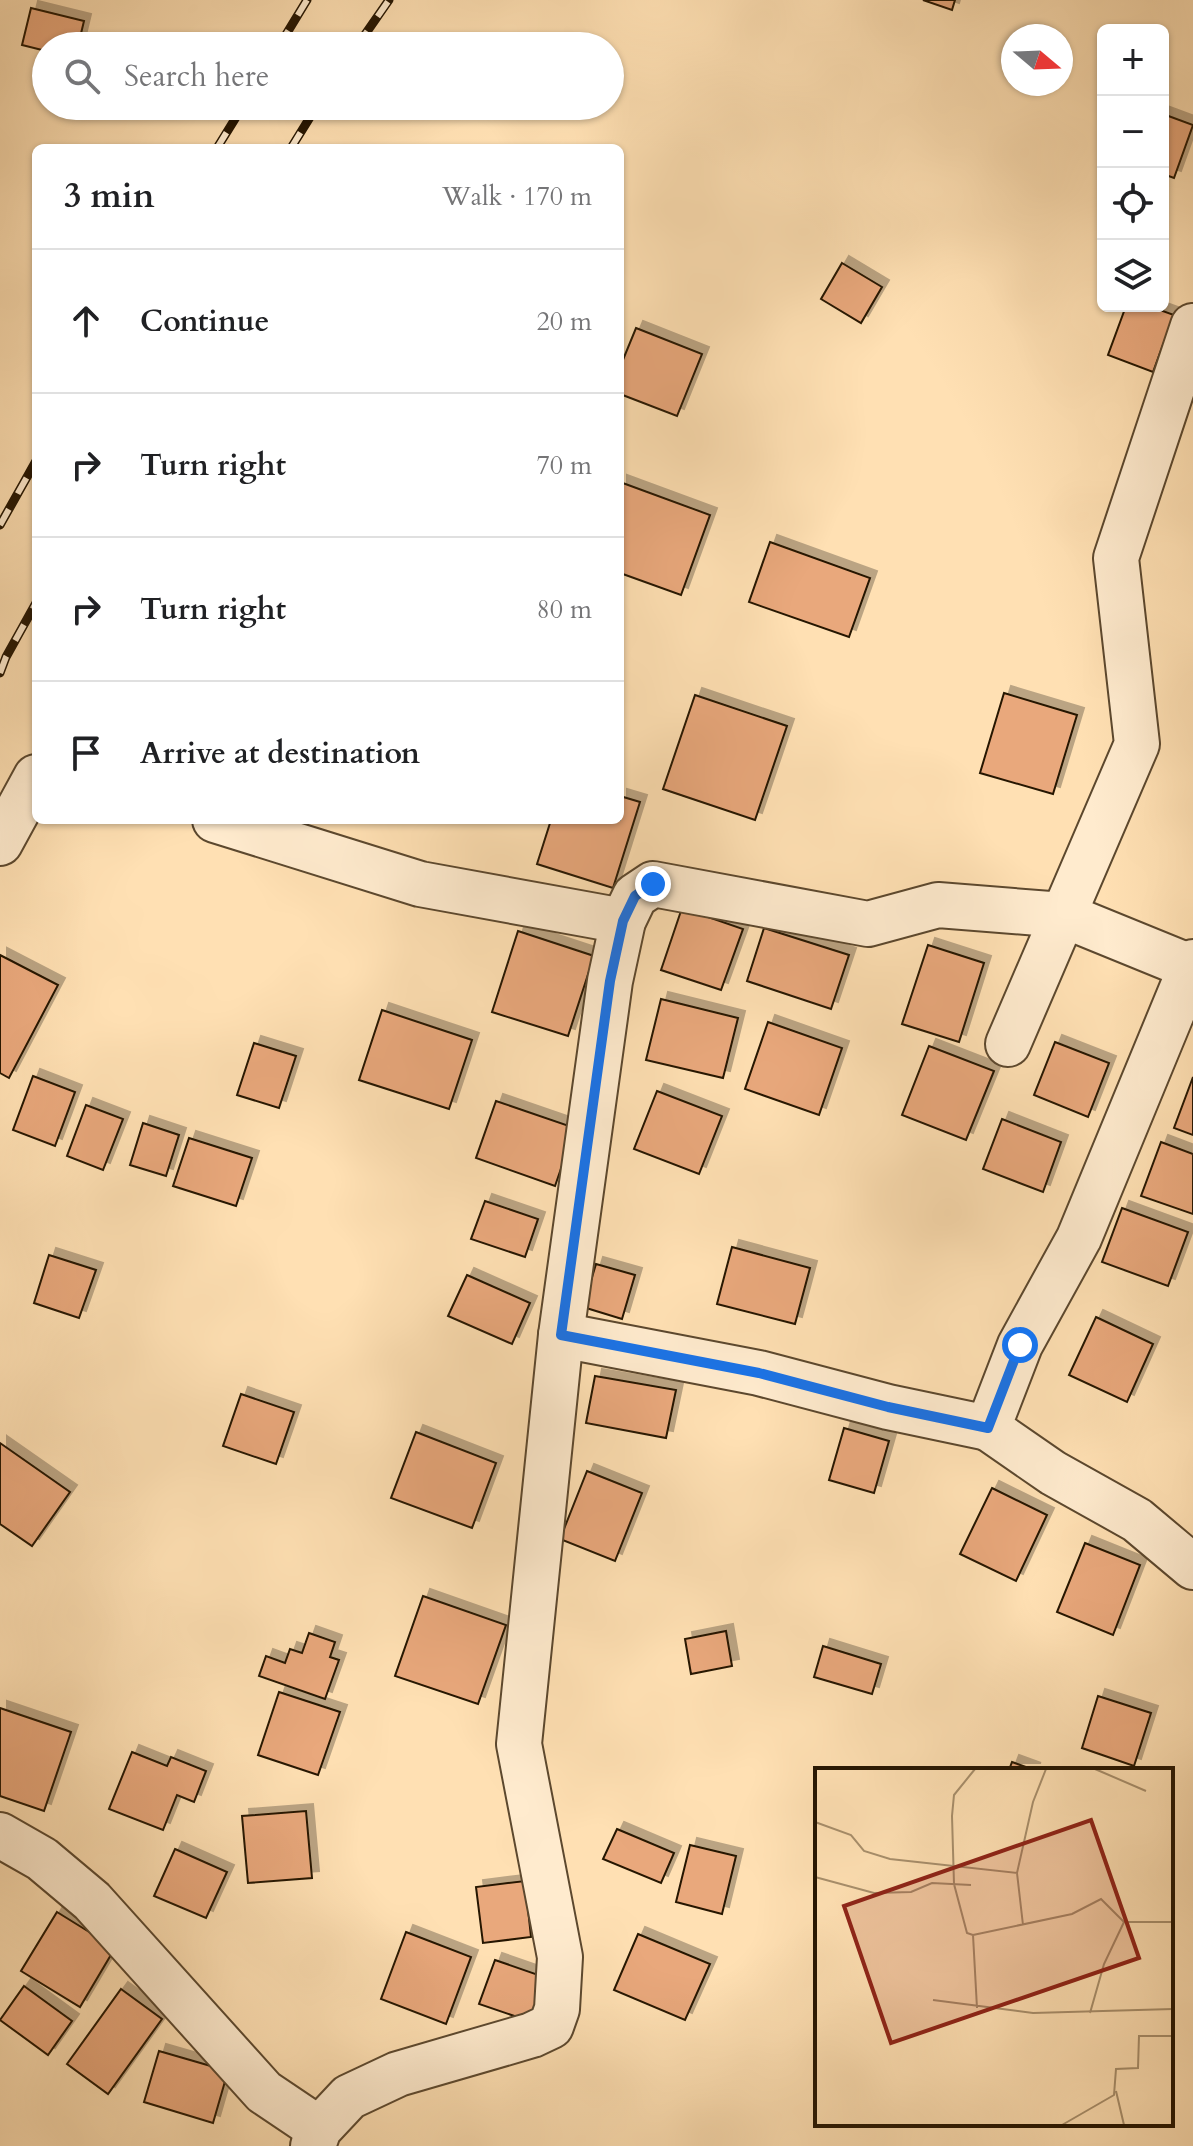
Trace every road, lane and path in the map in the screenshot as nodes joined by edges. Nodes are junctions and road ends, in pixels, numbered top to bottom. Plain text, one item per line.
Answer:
1 (1193, 326) edge
2 (32, 784) edge
3 (228, 824) edge
4 (0, 843) edge
5 (1063, 915) junction
6 (623, 921) junction
7 (1192, 966) edge
8 (1008, 1044) dead end
9 (561, 1335) junction
10 (988, 1428) junction
11 (1193, 1567) edge
12 (0, 1835) edge
13 (316, 2138) edge

1 - 5 street
2 - 4 street
3 - 6 street
5 - 6 street
5 - 7 street
5 - 8 street
6 - 9 street
7 - 10 street
9 - 10 street
9 - 13 street
10 - 11 street
12 - 13 street

